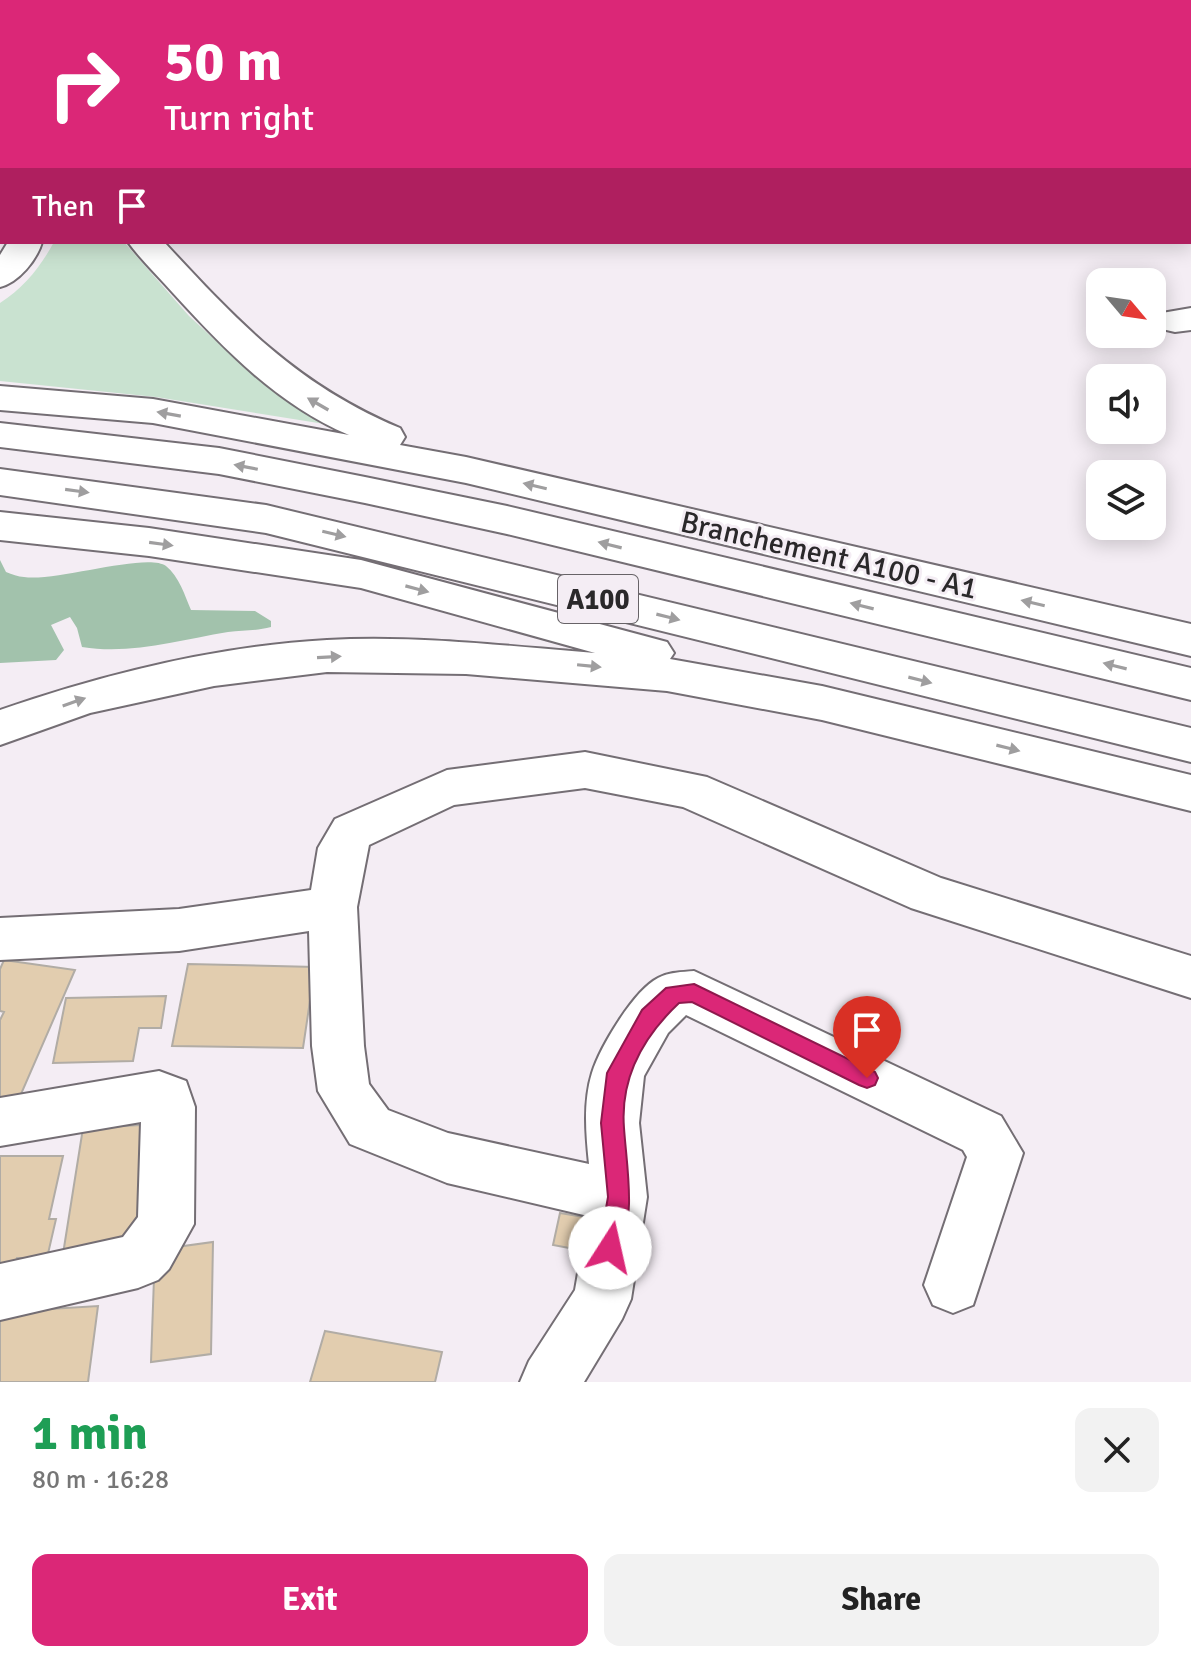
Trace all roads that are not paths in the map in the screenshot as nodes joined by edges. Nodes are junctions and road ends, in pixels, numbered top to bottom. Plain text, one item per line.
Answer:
1 (24, 244) edge
2 (147, 244) edge
3 (0, 277) edge
4 (0, 398) edge
5 (0, 435) edge
6 (466, 470) junction
7 (0, 482) edge
8 (0, 526) edge
9 (1191, 640) edge
10 (1191, 684) edge
11 (822, 703) junction
12 (0, 728) edge
13 (1191, 745) edge
14 (1191, 793) edge
15 (333, 907) junction
16 (0, 939) edge
17 (1191, 977) edge
18 (0, 1122) edge
19 (619, 1197) junction
20 (953, 1285) dead end
21 (0, 1292) edge
22 (550, 1382) edge

1 - 3 main road
6 -> 2 main road
6 -> 4 main road
10 -> 5 main road, A100 / A100
9 -> 6 main road, Branchement A100 - A1
7 -> 13 main road, A100 / A100
8 -> 11 main road
12 -> 11 main road
11 -> 14 main road
15 - 16 main road
15 - 17 main road
15 - 19 main road
18 - 21 main road
19 - 20 main road
19 - 22 main road

